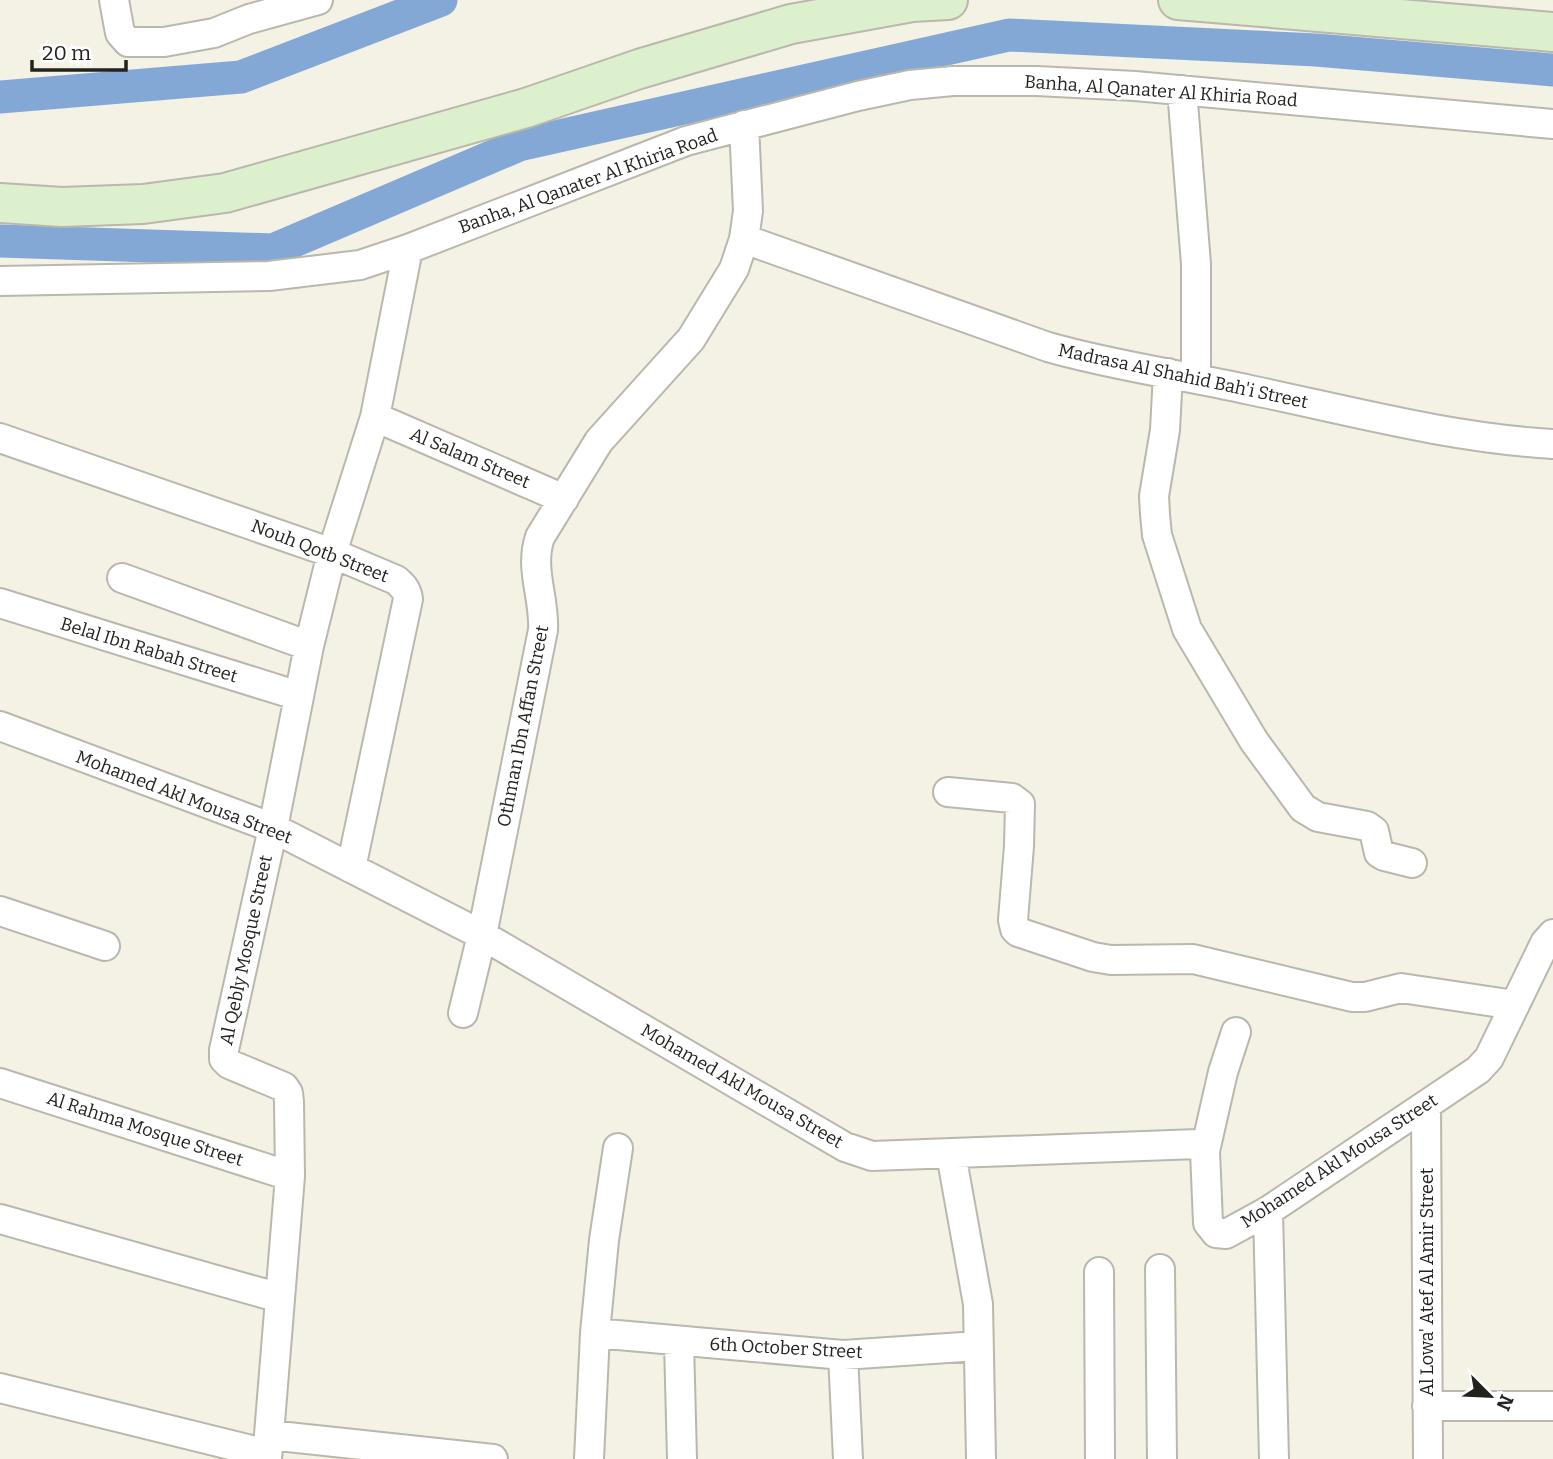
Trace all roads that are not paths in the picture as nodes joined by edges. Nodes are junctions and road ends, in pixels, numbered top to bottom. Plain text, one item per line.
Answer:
1 (114, 0) edge
2 (318, 0) edge
3 (948, 0) edge
4 (1178, 0) edge
5 (1553, 32) edge
6 (1182, 90) junction
7 (1553, 124) edge
8 (744, 125) junction
9 (0, 203) edge
10 (744, 239) junction
11 (408, 249) junction
12 (0, 281) edge
13 (1168, 373) junction
14 (1196, 378) junction
15 (376, 417) junction
16 (0, 438) edge
17 (1553, 444) edge
18 (564, 499) junction
19 (332, 553) junction
20 (122, 578) dead end
21 (0, 603) edge
22 (309, 646) junction
23 (299, 696) junction
24 (0, 726) edge
25 (948, 792) dead end
26 (273, 828) junction
27 (1412, 863) dead end
28 (351, 868) junction
29 (0, 911) edge
30 (1553, 934) edge
31 (482, 935) junction
32 (105, 946) dead end
33 (1515, 1004) junction
34 (463, 1013) dead end
35 (1236, 1032) dead end
36 (0, 1083) edge
37 (1426, 1105) junction
38 (618, 1148) dead end
39 (1205, 1151) junction
40 (951, 1154) junction
41 (290, 1176) junction
42 (1268, 1211) junction
43 (0, 1219) edge
44 (1160, 1269) dead end
45 (1099, 1272) dead end
46 (280, 1298) junction
47 (595, 1333) junction
48 (679, 1342) junction
49 (978, 1346) junction
50 (843, 1355) junction
51 (0, 1388) edge
52 (1427, 1406) junction
53 (1553, 1406) edge
54 (268, 1449) edge
55 (493, 1459) edge
56 (589, 1459) edge
57 (682, 1459) edge
58 (848, 1459) edge
59 (981, 1459) edge
60 (1100, 1459) edge
61 (1162, 1459) edge
62 (1274, 1459) edge
63 (1428, 1459) edge

1 - 2 street
3 - 9 street
4 - 5 street
6 - 7 street, Banha, Al Qanater Al Khiria Road
6 - 8 street, Banha, Al Qanater Al Khiria Road
6 - 14 street
8 - 10 street, Othman Ibn Affan Street
8 - 11 street, Banha, Al Qanater Al Khiria Road
10 - 13 street, Madrasa Al Shahid Bah'i Street
10 - 18 street, Othman Ibn Affan Street
11 - 12 street, Banha, Al Qanater Al Khiria Road
11 - 15 street, Al Qebly Mosque Street
13 - 14 street, Madrasa Al Shahid Bah'i Street
13 - 27 street
14 - 17 street, Madrasa Al Shahid Bah'i Street
15 - 18 street, Al Salam Street
15 - 19 street, Al Qebly Mosque Street
16 - 19 street, Nouh Qotb Street
18 - 31 street, Othman Ibn Affan Street
19 - 22 street, Al Qebly Mosque Street
19 - 28 street, Nouh Qotb Street
20 - 22 street
21 - 23 street, Belal Ibn Rabah Street
22 - 23 street, Al Qebly Mosque Street
23 - 26 street, Al Qebly Mosque Street
24 - 26 street, Mohamed Akl Mousa Street
25 - 33 street
26 - 28 street, Mohamed Akl Mousa Street
26 - 41 street, Al Qebly Mosque Street
28 - 31 street, Mohamed Akl Mousa Street
29 - 32 street
30 - 33 street, Mohamed Akl Mousa Street
31 - 34 street, Othman Ibn Affan Street
31 - 40 street, Mohamed Akl Mousa Street
33 - 37 street, Mohamed Akl Mousa Street
35 - 39 street
36 - 41 street, Al Rahma Mosque Street
37 - 42 street, Mohamed Akl Mousa Street
37 - 52 street, Al Lowa' Atef Al Amir Street
38 - 47 street
39 - 40 street, Mohamed Akl Mousa Street
39 - 42 street, Mohamed Akl Mousa Street
40 - 49 street
41 - 46 street, Al Qebly Mosque Street
42 - 62 street
43 - 46 street
44 - 61 street
45 - 60 street
46 - 54 street, Al Qebly Mosque Street
47 - 48 street, 6th October Street
47 - 56 street
48 - 50 street, 6th October Street
48 - 57 street
49 - 50 street, 6th October Street
49 - 59 street
50 - 58 street
51 - 54 street
52 - 53 street
52 - 63 street, Al Lowa' Atef Al Amir Street
54 - 55 street

